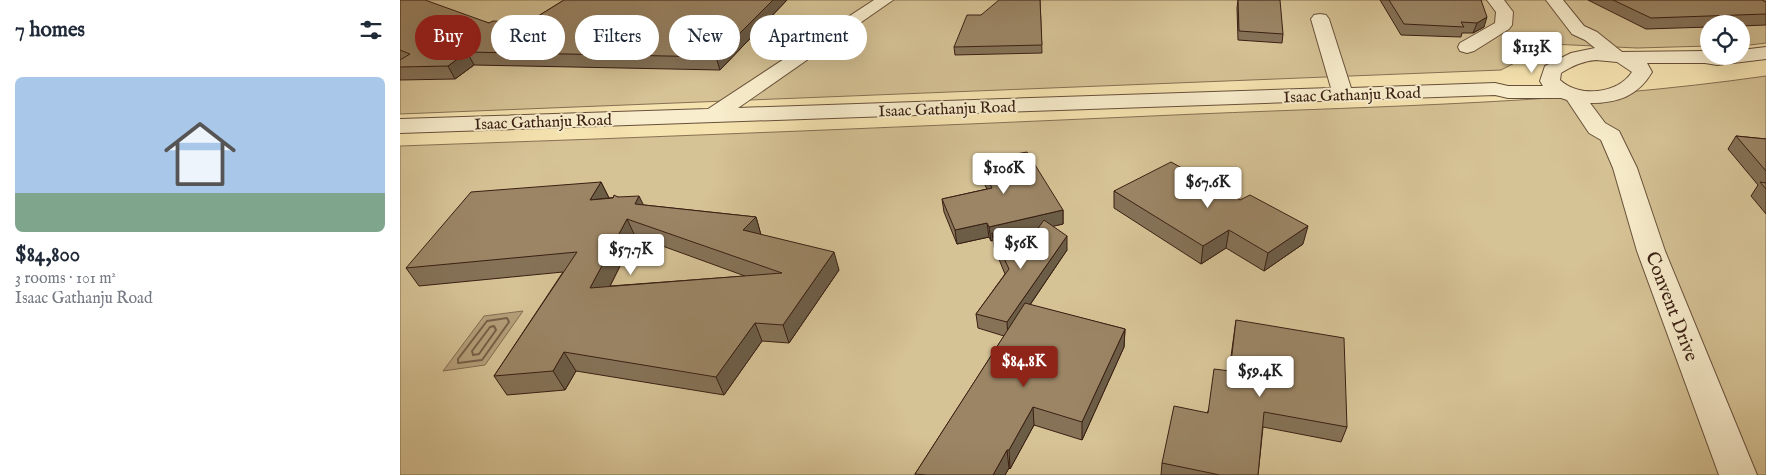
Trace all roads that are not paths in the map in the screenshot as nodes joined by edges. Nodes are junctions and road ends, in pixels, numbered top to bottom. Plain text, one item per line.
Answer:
1 (885, 0) edge
2 (1495, 0) edge
3 (1554, 0) edge
4 (1320, 19) dead end
5 (1578, 30) junction
6 (1467, 47) dead end
7 (1766, 53) edge
8 (1580, 55) junction
9 (1750, 55) edge
10 (1619, 56) junction
11 (1700, 57) edge
12 (1700, 65) edge
13 (1642, 72) junction
14 (1563, 89) junction
15 (1342, 94) junction
16 (1613, 94) junction
17 (712, 116) junction
18 (400, 126) edge
19 (1611, 136) junction
20 (1738, 475) edge

1 - 17 street
2 - 6 street
3 - 5 street
4 - 15 street
5 - 8 street
5 - 10 street
7 - 9 street
8 - 10 street
8 - 14 street
10 - 11 street
10 - 13 street
12 - 13 street
13 - 16 street
14 - 15 street, Isaac Gathanju Road
14 - 16 street, Isaac Gathanju Road
14 - 19 street
15 - 17 street, Isaac Gathanju Road
16 - 19 street
17 - 18 street, Isaac Gathanju Road
19 - 20 street, Convent Drive

